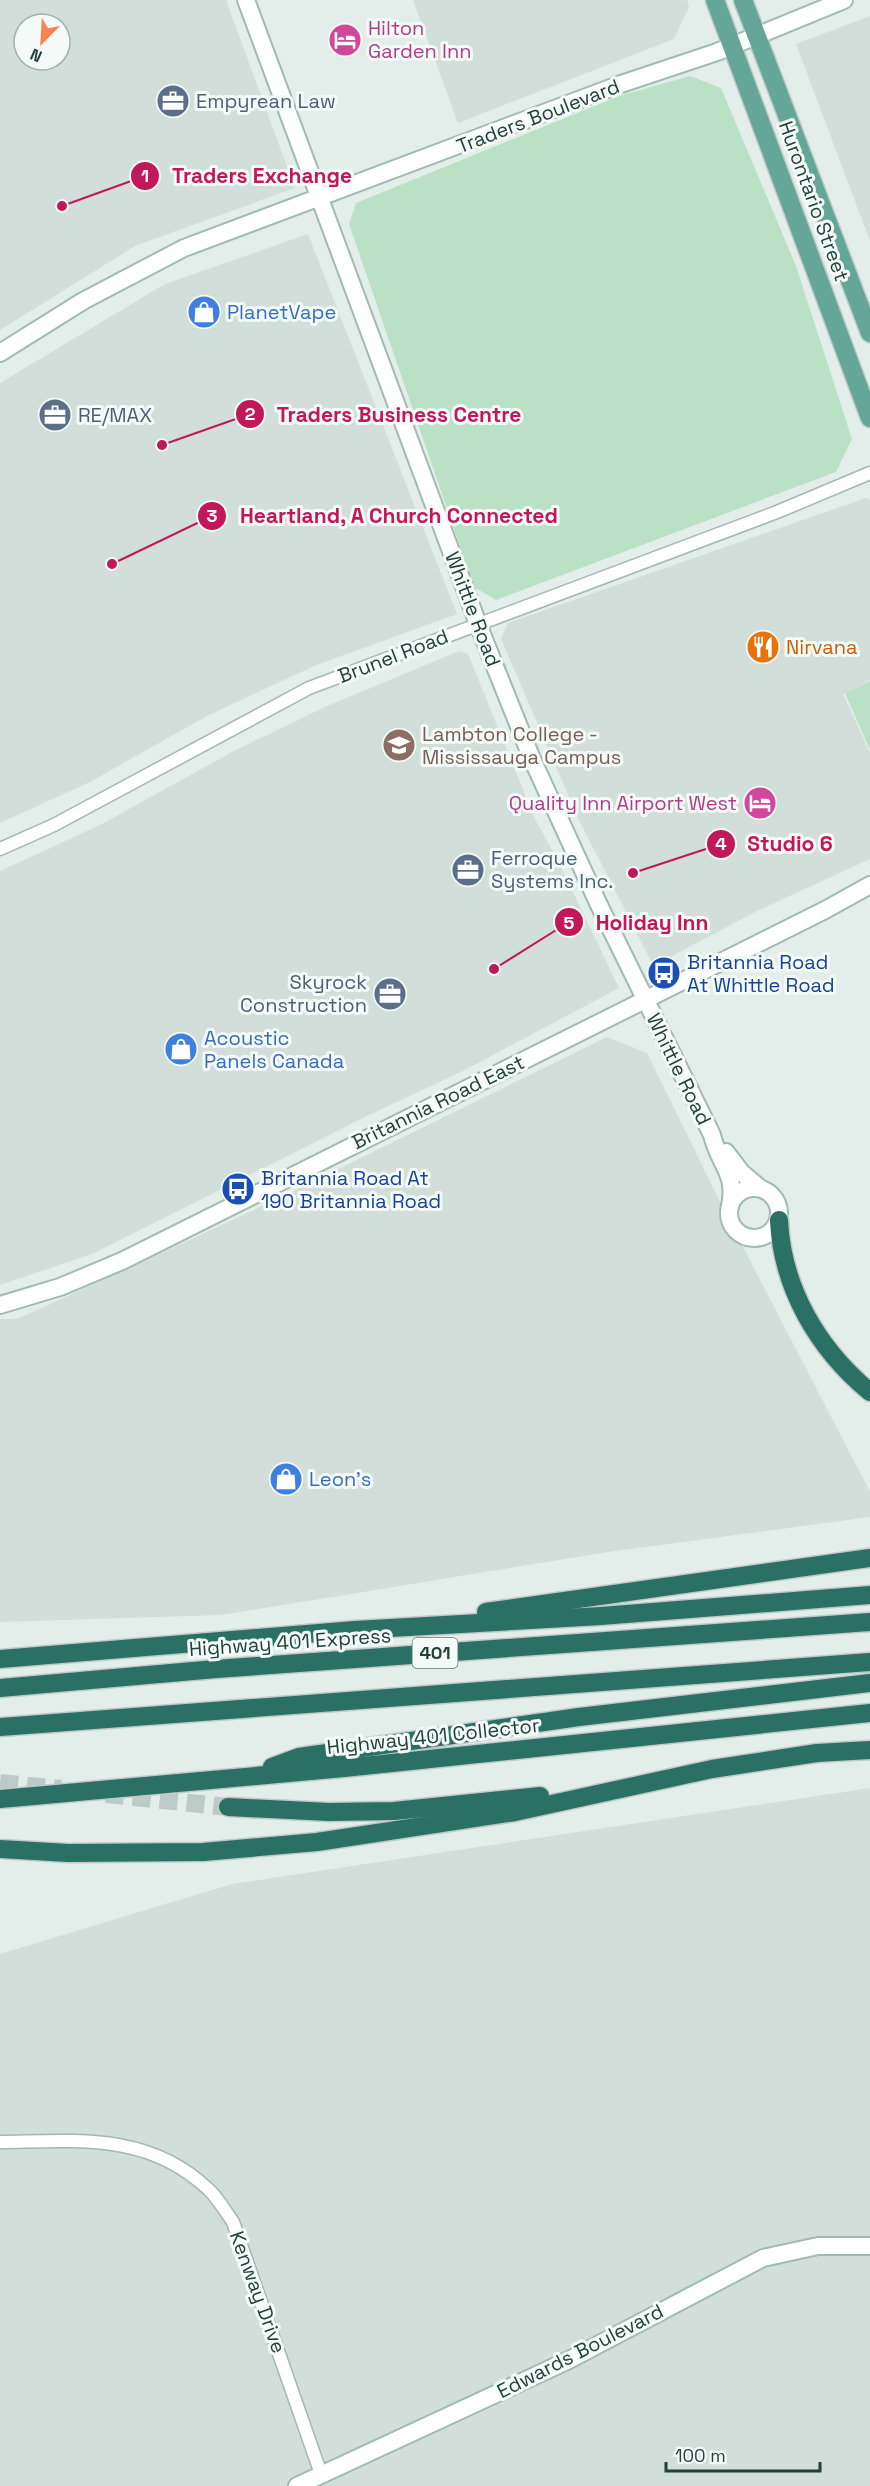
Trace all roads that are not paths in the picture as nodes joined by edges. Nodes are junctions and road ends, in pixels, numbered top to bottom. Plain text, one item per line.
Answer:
1 (246, 0) edge
2 (715, 0) edge
3 (743, 0) edge
4 (844, 0) edge
5 (757, 36) junction
6 (732, 46) junction
7 (319, 198) junction
8 (870, 333) edge
9 (0, 353) edge
10 (870, 417) edge
11 (870, 473) edge
12 (478, 624) junction
13 (0, 849) edge
14 (870, 885) edge
15 (645, 999) junction
16 (712, 1135) junction
17 (760, 1188) junction
18 (730, 1206) junction
19 (779, 1220) junction
20 (0, 1305) edge
21 (870, 1392) edge
22 (870, 1558) edge
23 (870, 1595) edge
24 (870, 1622) edge
25 (355, 1630) junction
26 (0, 1659) edge
27 (870, 1662) edge
28 (870, 1683) edge
29 (0, 1688) edge
30 (870, 1713) edge
31 (0, 1727) edge
32 (870, 1750) edge
33 (247, 1776) junction
34 (617, 1788) junction
35 (0, 1798) edge
36 (228, 1807) tunnel mouth
37 (0, 1849) edge
38 (0, 2142) edge
39 (870, 2246) edge
40 (321, 2474) junction
41 (297, 2486) edge

1 - 7 street, Whittle Road
2 - 6 main road, Hurontario Street
3 - 5 main road, Hurontario Street
4 - 5 street, Traders Boulevard
5 - 6 street, Traders Boulevard
5 - 8 main road, Hurontario Street
6 - 7 street, Traders Boulevard
6 - 10 main road, Hurontario Street
7 - 9 street, Traders Boulevard
7 - 12 street, Whittle Road
11 - 12 street, Brunel Road
12 - 13 street, Brunel Road
12 - 15 street, Whittle Road
14 - 15 street, Britannia Road East
15 - 16 street, Whittle Road
15 - 20 street, Britannia Road East
16 - 17 street, Whittle Road
16 - 18 street, Whittle Road
17 - 18 street
17 - 19 street
18 - 19 street
19 - 21 highway
22 - 25 highway
23 - 25 highway, 401
24 - 29 highway, Highway 401 Express / 401
25 - 26 highway, 401
27 - 31 highway, 401
28 - 33 highway
30 - 33 highway, Highway 401 Collector
32 - 34 highway
33 - 35 highway, Highway 401 Collector
34 - 36 highway
34 - 37 highway
38 - 40 street, Kenway Drive
39 - 40 street, Edwards Boulevard
40 - 41 street, Edwards Boulevard

